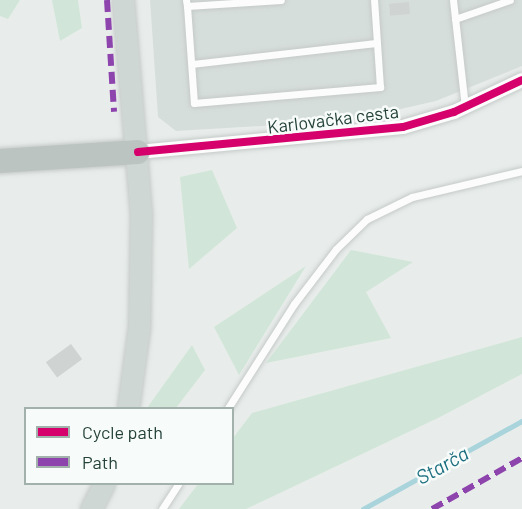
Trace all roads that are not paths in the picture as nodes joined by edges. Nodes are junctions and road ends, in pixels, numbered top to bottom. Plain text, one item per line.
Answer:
1 (123, 0) edge
2 (281, 0) edge
3 (374, 0) edge
4 (453, 0) edge
5 (510, 0) edge
6 (187, 3) edge
7 (455, 19) junction
8 (377, 43) junction
9 (192, 64) junction
10 (522, 80) edge
11 (465, 106) junction
12 (138, 152) junction
13 (0, 161) edge
14 (522, 171) edge
15 (128, 407) edge
16 (229, 407) edge
17 (103, 485) edge
18 (177, 485) edge
19 (91, 509) edge
20 (162, 509) edge

1 - 12 main road
2 - 6 lane
3 - 8 lane
4 - 7 lane
5 - 7 lane
6 - 9 lane
7 - 11 lane
8 - 9 lane
8 - 9 lane
10 - 11 street, Karlovačka cesta
11 - 12 street, Karlovačka cesta
12 - 13 highway
12 - 15 main road
14 - 16 lane
17 - 19 main road
18 - 20 lane

